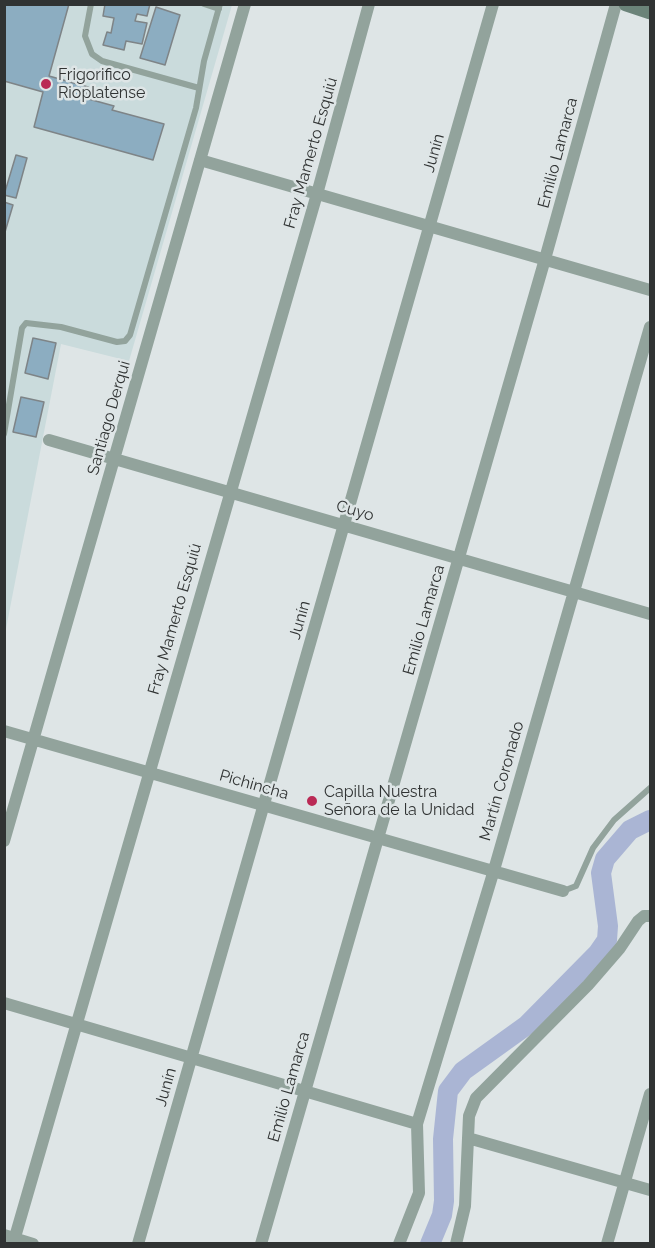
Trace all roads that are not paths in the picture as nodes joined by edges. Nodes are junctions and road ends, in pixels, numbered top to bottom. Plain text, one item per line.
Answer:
1 (91, 4) edge
2 (204, 4) edge
3 (245, 4) edge
4 (369, 4) edge
5 (493, 4) edge
6 (616, 4) edge
7 (626, 4) edge
8 (220, 7) edge
9 (651, 12) edge
10 (199, 88) junction
11 (200, 160) junction
12 (317, 194) junction
13 (431, 226) junction
14 (545, 260) junction
15 (651, 290) edge
16 (651, 327) edge
17 (4, 434) edge
18 (49, 440) dead end
19 (114, 459) junction
20 (229, 492) junction
21 (345, 525) junction
22 (459, 558) junction
23 (574, 592) junction
24 (651, 614) edge
25 (4, 730) edge
26 (34, 739) junction
27 (149, 772) junction
28 (651, 788) edge
29 (264, 805) junction
30 (379, 837) junction
31 (4, 841) edge
32 (494, 870) junction
33 (563, 891) joint
34 (647, 916) edge
35 (4, 1003) edge
36 (76, 1025) junction
37 (191, 1058) junction
38 (305, 1091) junction
39 (651, 1094) edge
40 (417, 1124) junction
41 (468, 1138) junction
42 (625, 1182) junction
43 (651, 1190) edge
44 (11, 1239) edge
45 (33, 1244) edge
46 (138, 1244) edge
47 (261, 1244) edge
48 (399, 1244) edge
49 (456, 1244) edge
50 (607, 1244) edge

1 - 10 lane
2 - 8 lane
3 - 11 street, Santiago Derqui
4 - 12 street, Fray Mamerto Esquiú
5 - 13 street, Junín
6 - 14 street, Emilio Lamarca
7 - 9 main road
8 - 10 lane
10 - 17 lane
11 - 12 street
11 - 19 street, Santiago Derqui
12 - 13 street
12 - 20 street, Fray Mamerto Esquiú
13 - 14 street
13 - 21 street, Junín
14 - 15 street
14 - 22 street, Emilio Lamarca
16 - 23 street, Martín Coronado
18 - 19 street, Cuyo
19 - 20 street, Cuyo
19 - 26 street, Santiago Derqui
20 - 21 street, Cuyo
20 - 27 street, Fray Mamerto Esquiú
21 - 22 street, Cuyo
21 - 29 street, Junín
22 - 23 street, Cuyo
22 - 30 street, Emilio Lamarca
23 - 24 street, Cuyo
23 - 32 street, Martín Coronado
25 - 26 street, Pichincha
26 - 27 street, Pichincha
26 - 31 street, Santiago Derqui
27 - 29 street, Pichincha
27 - 36 street, Fray Mamerto Esquiú
28 - 33 lane
29 - 30 street, Pichincha
29 - 37 street, Junín
30 - 32 street, Pichincha
30 - 38 street, Emilio Lamarca
32 - 33 street, Pichincha
32 - 40 street, Martín Coronado
34 - 41 street
35 - 36 street
36 - 37 street
36 - 44 street, Fray Mamerto Esquiú
37 - 38 street
37 - 46 street, Junín
38 - 40 street
38 - 47 street, Emilio Lamarca
39 - 42 street
40 - 48 street, Martín Coronado
41 - 42 street
41 - 49 street
42 - 43 street
42 - 50 street
44 - 45 street

